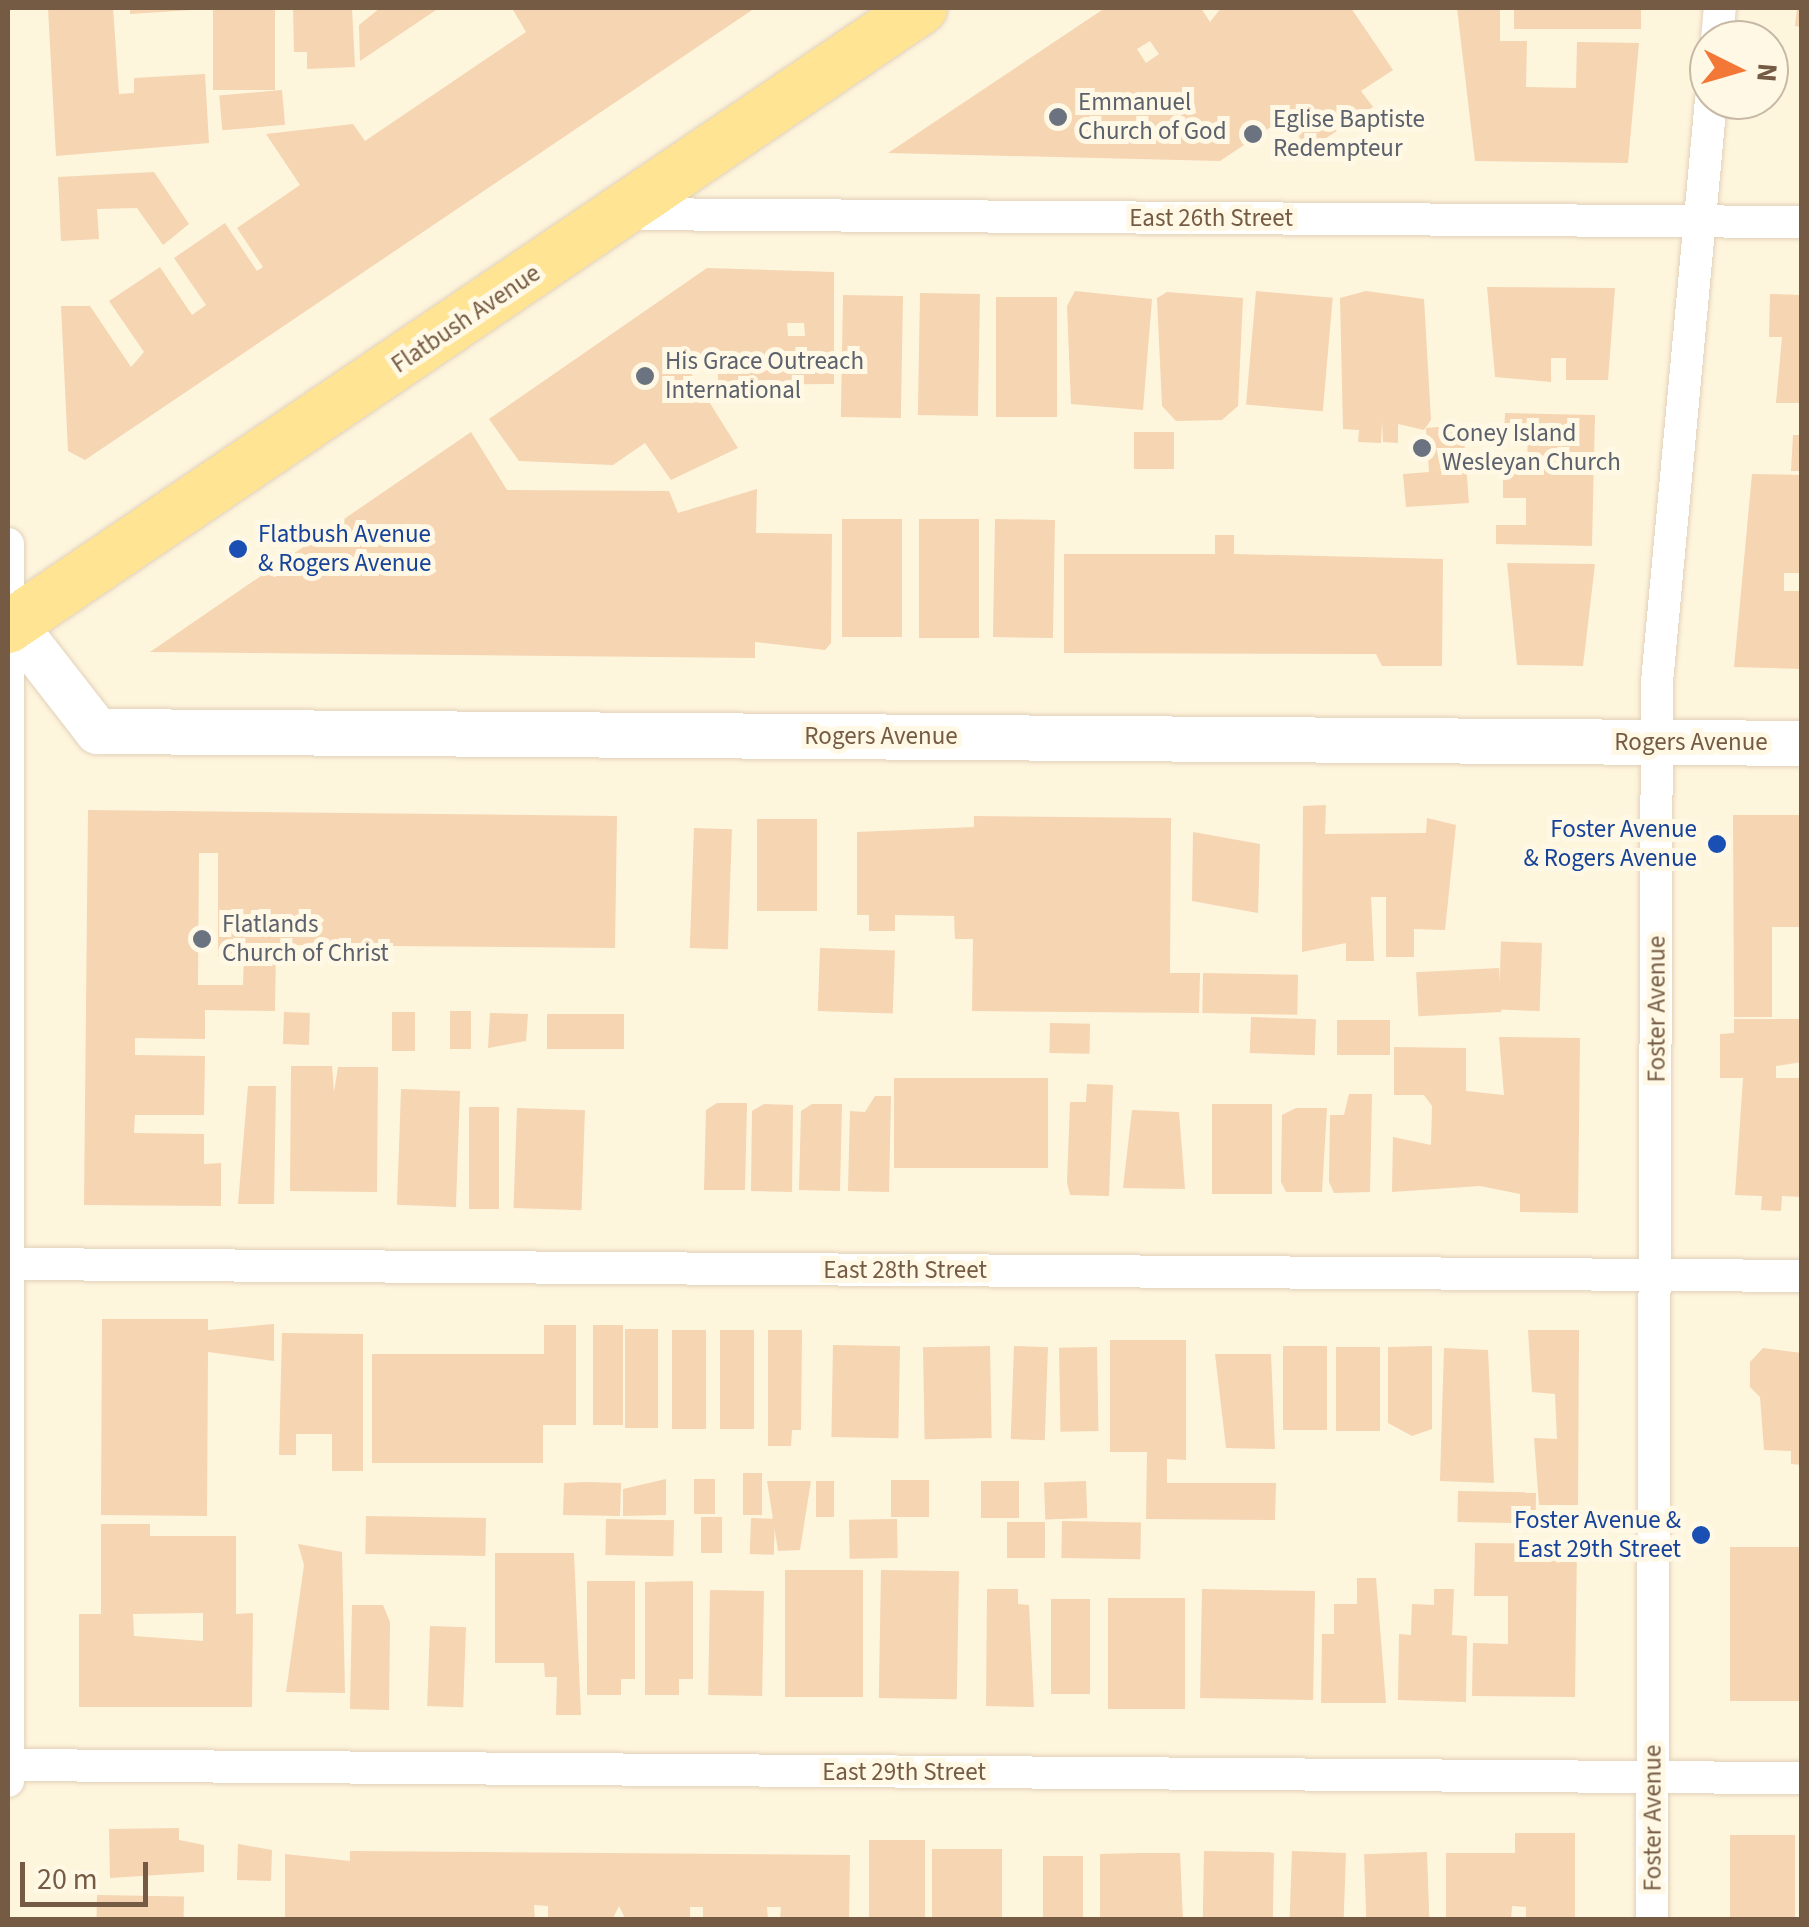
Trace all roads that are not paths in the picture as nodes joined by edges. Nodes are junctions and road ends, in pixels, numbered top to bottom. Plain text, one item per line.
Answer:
1 (921, 8) edge
2 (1709, 120) edge
3 (620, 214) junction
4 (1700, 221) junction
5 (1802, 222) edge
6 (8, 544) edge
7 (10, 625) edge
8 (1658, 742) junction
9 (1802, 743) edge
10 (10, 1264) edge
11 (1657, 1275) junction
12 (1802, 1276) edge
13 (8, 1765) edge
14 (1653, 1777) junction
15 (1802, 1778) edge
16 (8, 1780) edge
17 (1652, 1920) edge

1 - 3 main road, Flatbush Avenue
2 - 4 street, Foster Avenue
3 - 4 street, East 26th Street
3 - 7 main road, Flatbush Avenue
4 - 5 street, East 26th Street
4 - 8 street, Foster Avenue
6 - 7 street
7 - 8 main road, Rogers Avenue
7 - 10 street
8 - 9 main road, Rogers Avenue
8 - 11 street, Foster Avenue
10 - 11 street, East 28th Street
10 - 13 street
11 - 12 street, East 28th Street
11 - 14 street, Foster Avenue
13 - 14 street, East 29th Street
13 - 16 street
14 - 15 street, East 29th Street
14 - 17 street, Foster Avenue

